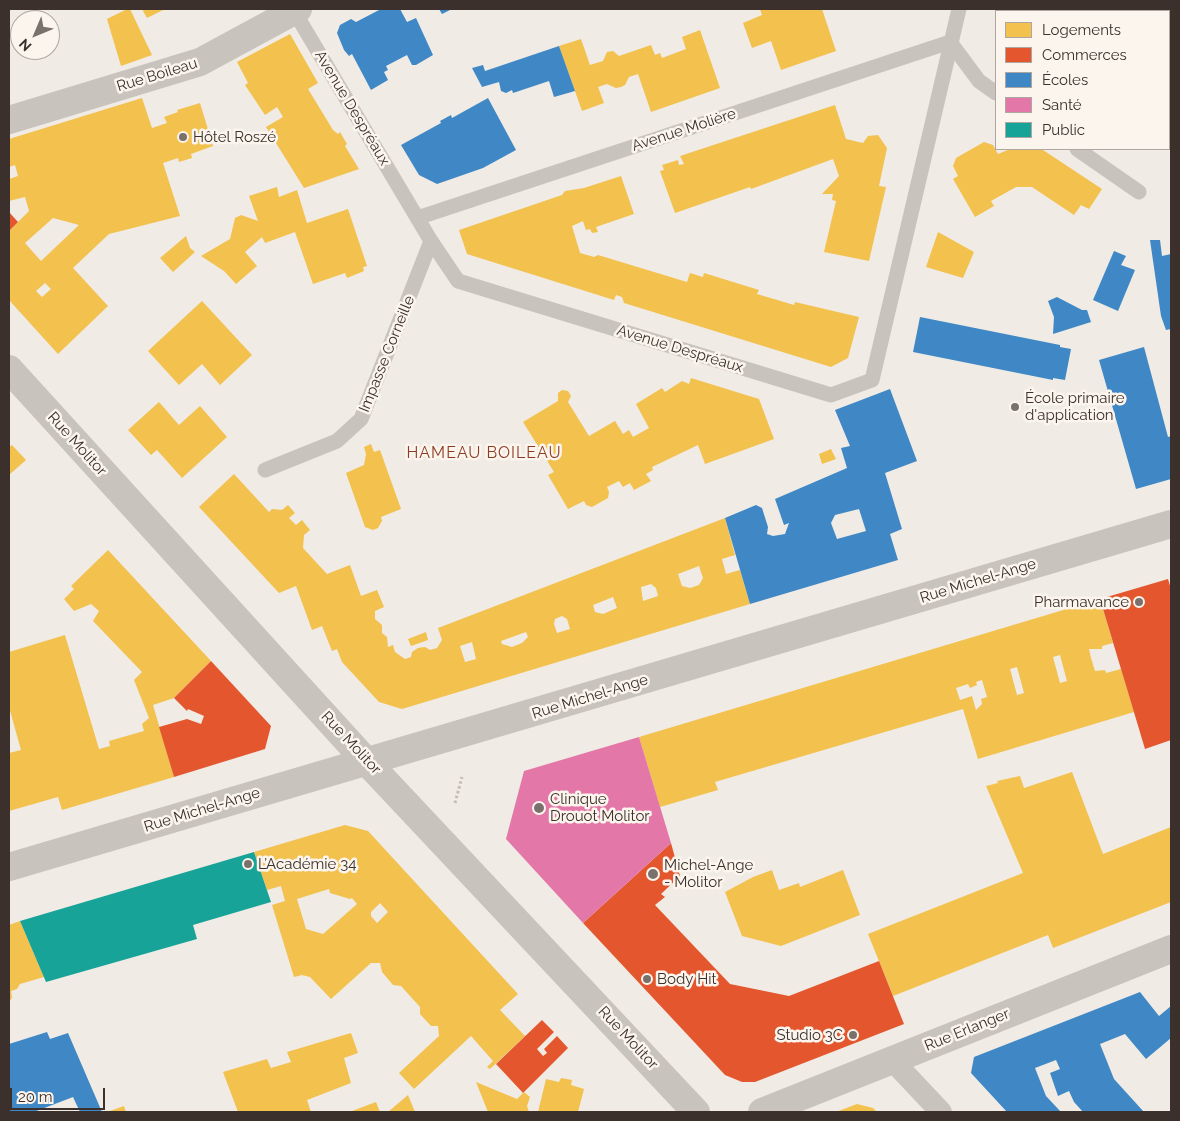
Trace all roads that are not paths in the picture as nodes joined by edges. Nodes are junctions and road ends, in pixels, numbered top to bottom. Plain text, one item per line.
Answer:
1 (959, 9) edge
2 (296, 10) edge
3 (950, 42) junction
4 (995, 92) edge
5 (9, 120) edge
6 (1078, 150) edge
7 (1139, 192) dead end
8 (417, 218) junction
9 (431, 242) junction
10 (9, 369) edge
11 (265, 470) dead end
12 (1171, 524) edge
13 (366, 760) junction
14 (9, 867) edge
15 (1171, 949) edge
16 (892, 1060) junction
17 (696, 1112) edge
18 (762, 1112) edge
19 (941, 1112) edge

1 - 3 lane
2 - 5 street, Rue Boileau
2 - 8 lane, Avenue Despréaux
3 - 4 lane
3 - 8 lane, Avenue Molière
3 - 9 lane, Avenue Despréaux
6 - 7 lane
8 - 9 lane, Avenue Despréaux
9 - 11 lane, Impasse Corneille
10 - 13 street, Rue Molitor
12 - 13 street, Rue Michel-Ange
13 - 14 street, Rue Michel-Ange
13 - 17 street, Rue Molitor
15 - 16 street, Rue Erlanger
16 - 18 street, Rue Erlanger
16 - 19 street

